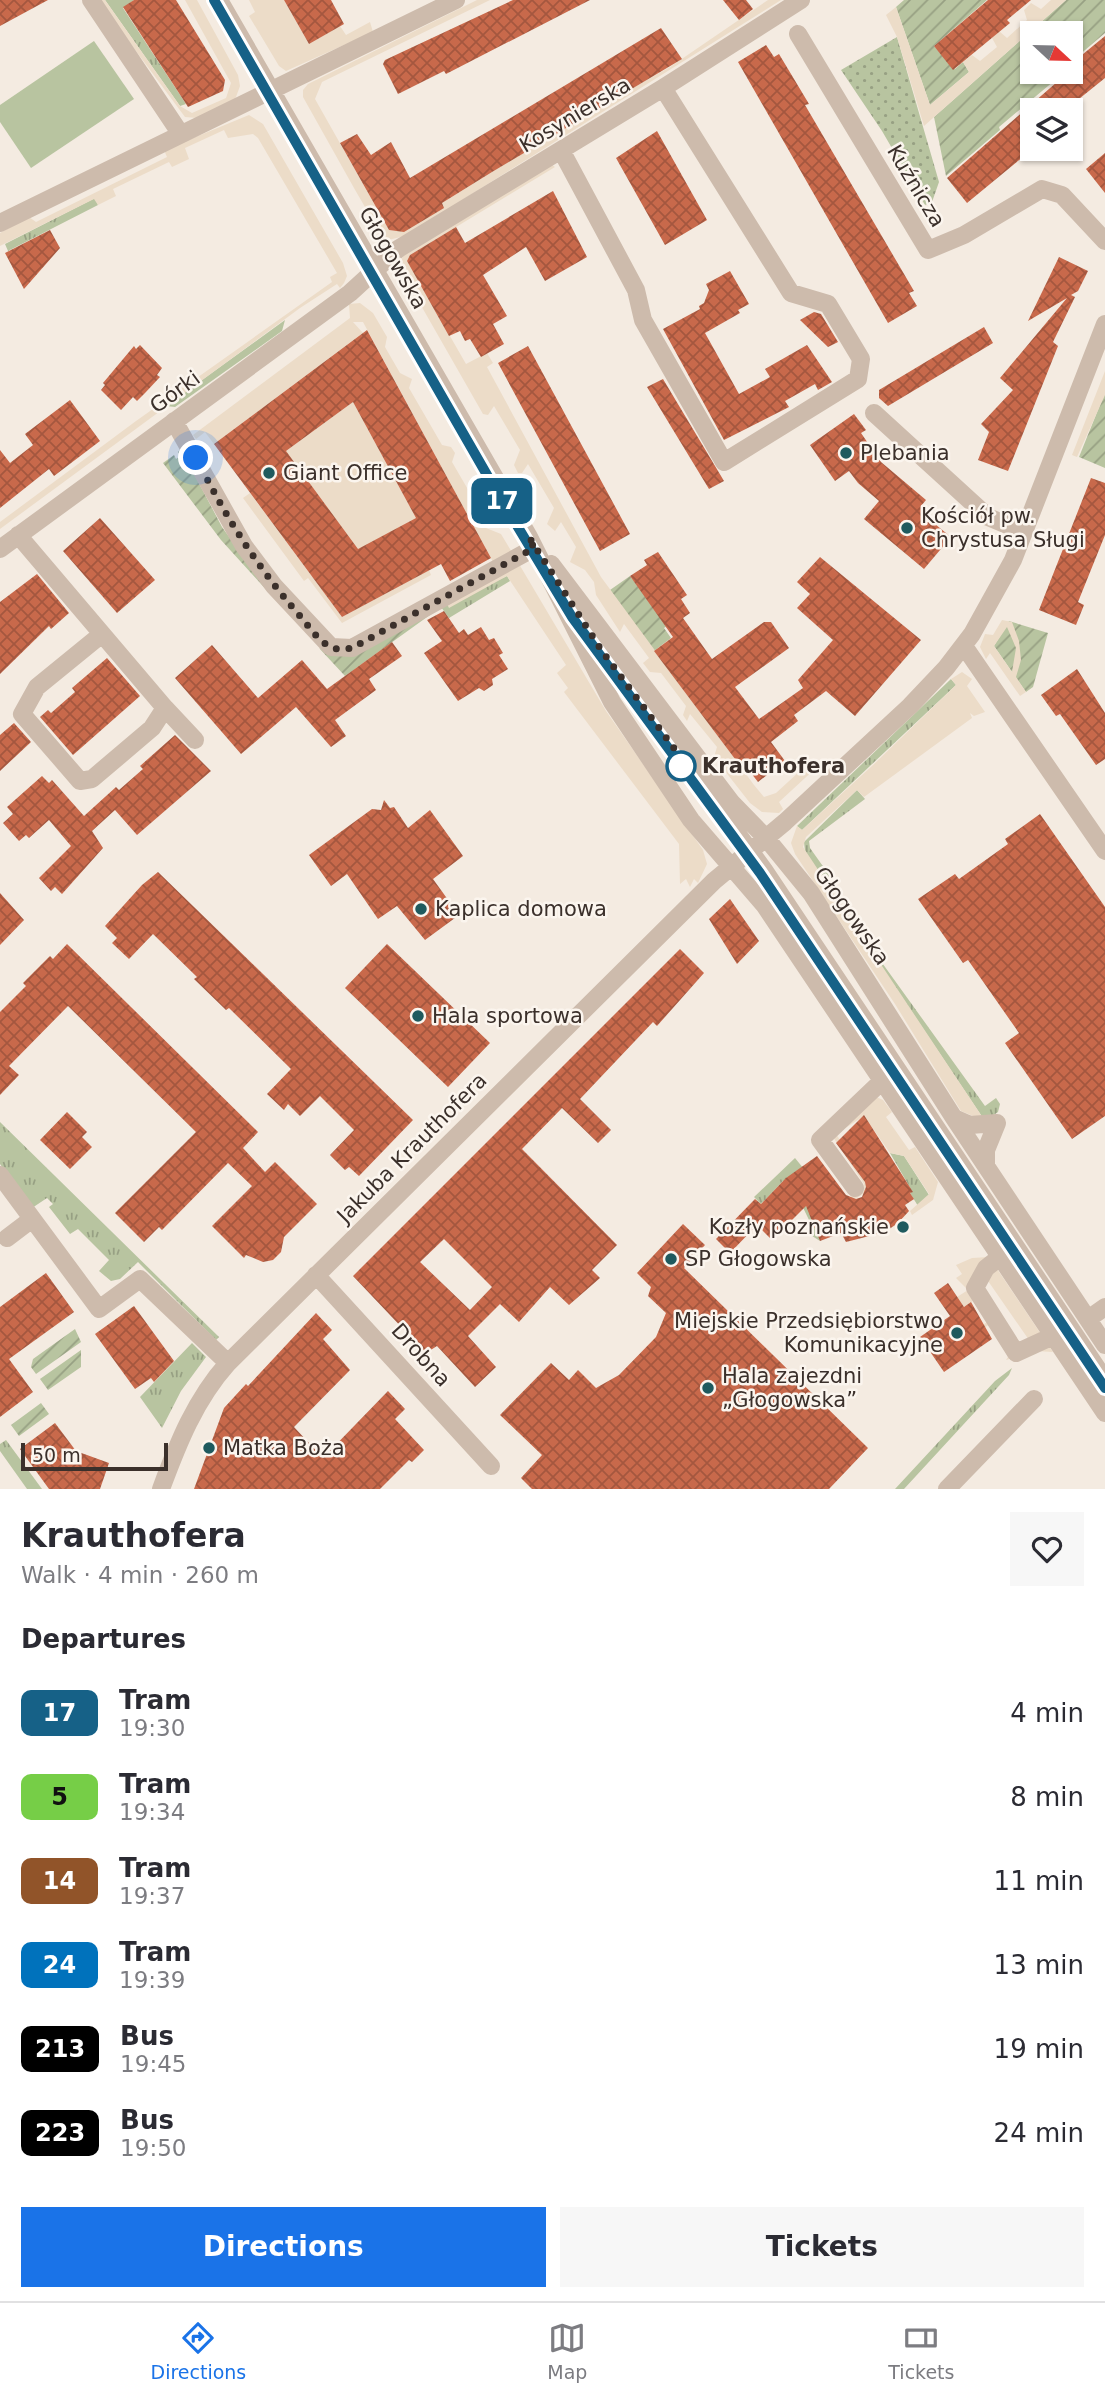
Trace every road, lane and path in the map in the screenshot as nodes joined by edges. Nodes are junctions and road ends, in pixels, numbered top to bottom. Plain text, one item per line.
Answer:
1 (91, 0) edge
2 (219, 0) edge
3 (456, 0) edge
4 (801, 0) edge
5 (798, 34) dead end
6 (663, 88) junction
7 (271, 92) junction
8 (180, 133) junction
9 (561, 150) junction
10 (0, 223) edge
11 (1105, 241) edge
12 (375, 271) junction
13 (1105, 324) edge
14 (874, 413) dead end
15 (174, 421) junction
16 (1024, 532) junction
17 (18, 536) junction
18 (532, 543) junction
19 (0, 548) edge
20 (102, 634) junction
21 (964, 646) junction
22 (166, 708) junction
23 (195, 740) dead end
24 (766, 838) junction
25 (750, 851) junction
26 (1105, 851) edge
27 (733, 866) junction
28 (882, 1081) junction
29 (954, 1118) junction
30 (986, 1165) junction
31 (0, 1175) edge
32 (855, 1188) dead end
33 (32, 1219) junction
34 (7, 1238) dead end
35 (1000, 1256) junction
36 (316, 1275) junction
37 (1105, 1307) edge
38 (1088, 1319) junction
39 (1053, 1336) junction
40 (1105, 1345) edge
41 (228, 1363) junction
42 (1105, 1380) edge
43 (1034, 1399) dead end
44 (1105, 1413) edge
45 (491, 1466) dead end
46 (161, 1489) edge
47 (947, 1489) edge

1 - 8 street
2 - 7 street, Głogowska
3 - 7 street
4 - 6 street, Kosynierska
5 - 11 street, Kuźnicza
6 - 9 street, Kosynierska
6 - 9 street
7 - 8 street
7 - 12 street, Głogowska
8 - 10 street
9 - 12 street, Kosynierska
12 - 15 street, Górki
12 - 18 street, Głogowska
13 - 16 street, Jakuba Krauthofera
14 - 16 street
15 - 17 street, Górki
15 - 18 street
16 - 21 street, Jakuba Krauthofera
17 - 19 street, Górki
17 - 20 street
18 - 24 street, Głogowska
18 - 25 street
18 - 27 street, Głogowska
20 - 22 street
20 - 22 street
21 - 24 street, Jakuba Krauthofera
21 - 26 street
22 - 23 street
24 - 25 street, Jakuba Krauthofera
24 - 29 street, Głogowska
25 - 27 street, Jakuba Krauthofera
25 - 42 street
27 - 28 street, Głogowska
27 - 36 street, Jakuba Krauthofera
28 - 32 street
28 - 35 street, Głogowska
29 - 30 street, Głogowska
29 - 30 street
30 - 38 street, Głogowska
31 - 33 street
33 - 34 street
33 - 41 street
35 - 39 street, Głogowska
35 - 39 street
36 - 41 street, Jakuba Krauthofera
36 - 45 street, Drobna
37 - 38 street
38 - 40 street, Głogowska
39 - 44 street, Głogowska
41 - 46 street, Jakuba Krauthofera
43 - 47 street

